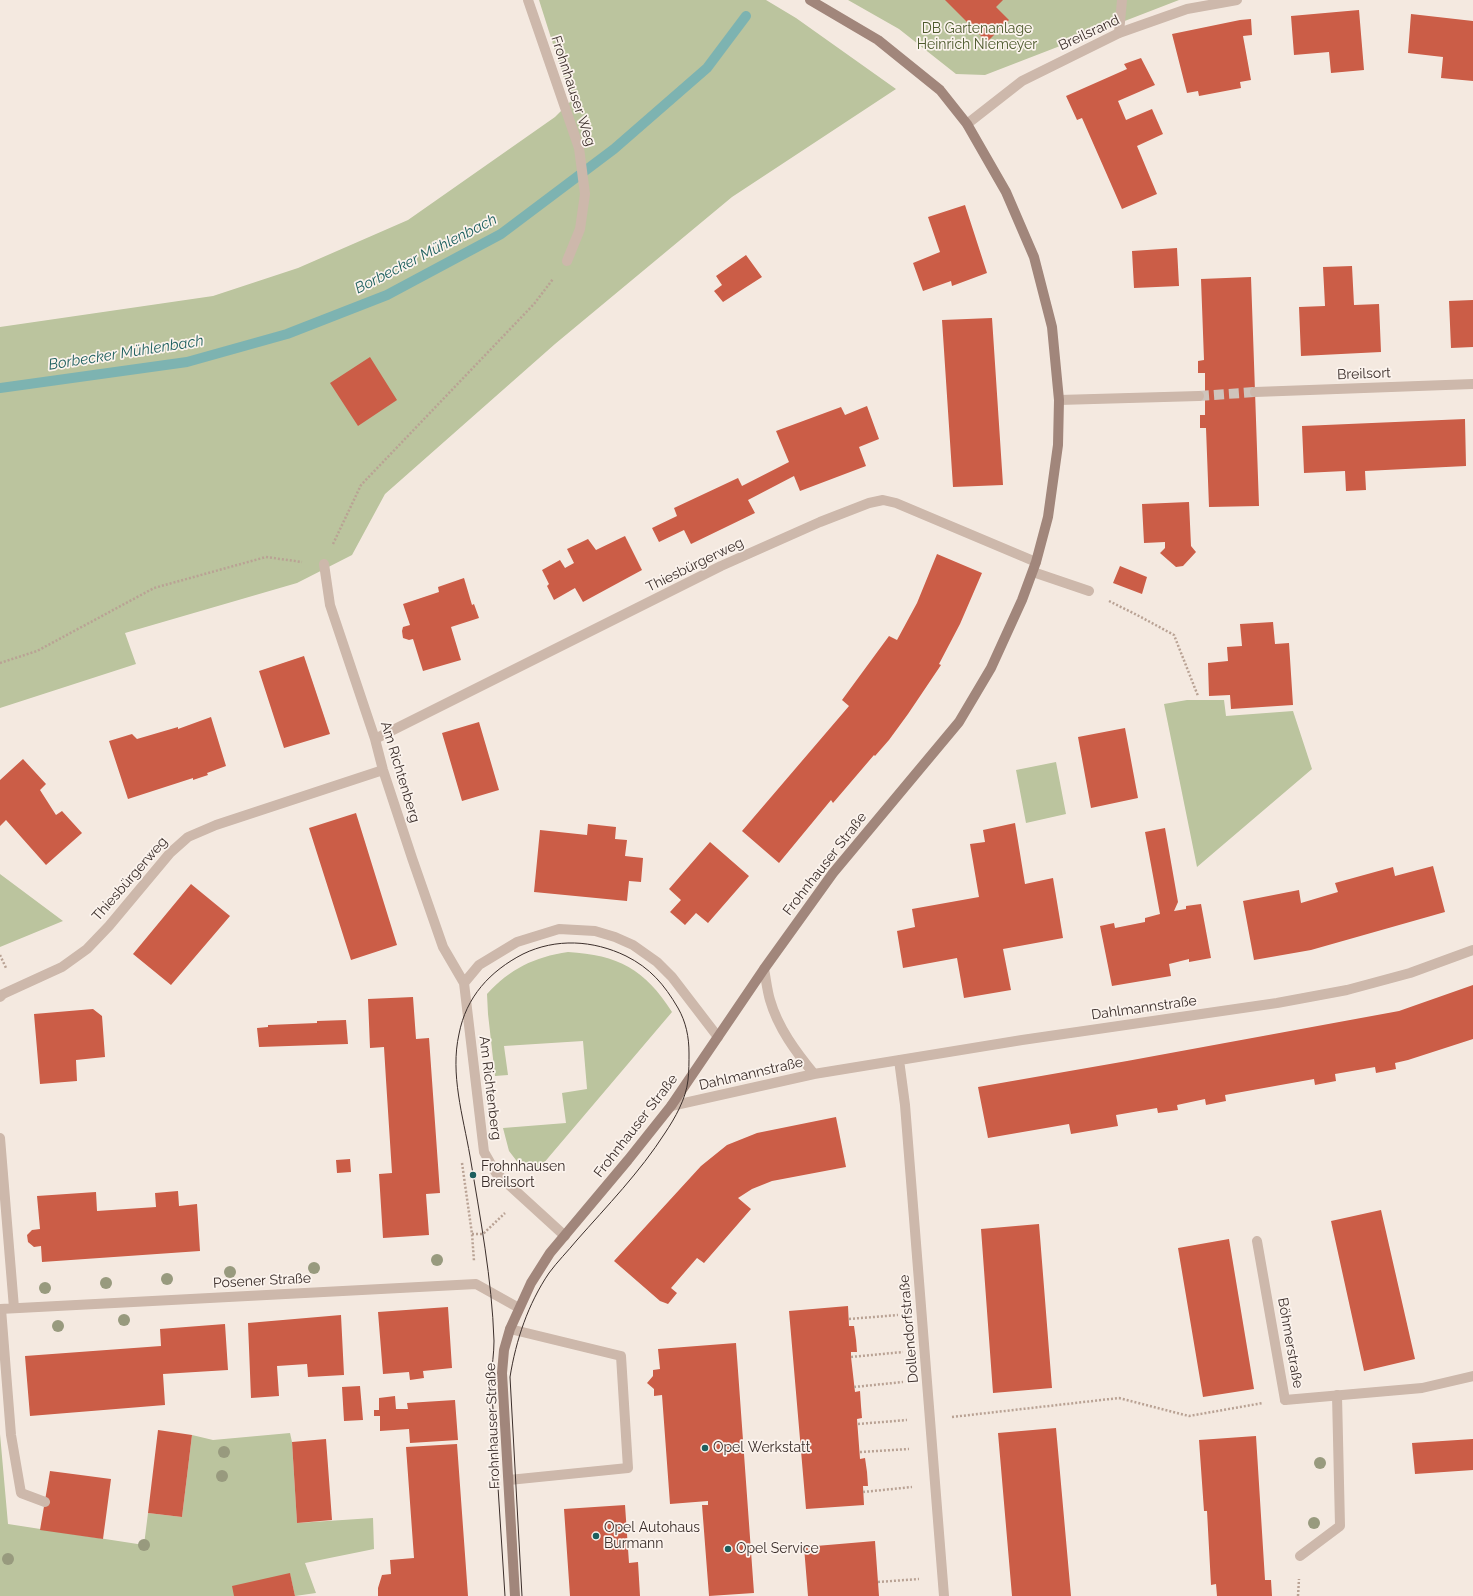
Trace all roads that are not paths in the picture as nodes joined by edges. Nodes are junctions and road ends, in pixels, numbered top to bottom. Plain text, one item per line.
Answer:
1 (528, 0) edge
2 (810, 0) edge
3 (1122, 0) edge
4 (1237, 0) edge
5 (1119, 33) junction
6 (967, 124) junction
7 (567, 261) road end
8 (1473, 384) edge
9 (1255, 392) tunnel mouth
10 (1199, 396) tunnel mouth
11 (1059, 400) junction
12 (1036, 562) junction
13 (324, 564) road end
14 (1033, 572) junction
15 (1089, 591) road end
16 (376, 739) junction
17 (383, 770) junction
18 (1473, 950) edge
19 (764, 969) junction
20 (464, 984) junction
21 (0, 997) edge
22 (718, 1037) junction
23 (899, 1060) junction
24 (814, 1074) junction
25 (671, 1106) junction
26 (0, 1138) edge
27 (565, 1236) junction
28 (1258, 1241) dead end
29 (1, 1308) edge
30 (14, 1308) junction
31 (519, 1308) junction
32 (510, 1329) junction
33 (1473, 1376) edge
34 (1337, 1395) junction
35 (509, 1480) junction
36 (45, 1502) dead end
37 (1300, 1556) dead end
38 (515, 1596) edge
39 (944, 1596) edge

1 - 7 street, Frohnhauser Weg
2 - 6 main road
3 - 5 street
4 - 5 street, Breilsrand
5 - 6 street, Breilsrand
6 - 11 main road, Frohnhauser Straße
8 - 9 street, Breilsort
10 - 11 street
11 - 12 main road, Frohnhauser Straße
12 - 14 main road, Frohnhauser Straße
12 - 16 street, Thiesbürgerweg
13 - 16 street, Am Richtenberg
14 - 15 street
14 - 19 main road, Frohnhauser Straße
16 - 17 street, Am Richtenberg
17 - 20 street, Am Richtenberg
17 - 21 street, Thiesbürgerweg
18 - 23 street, Dahlmannstraße
19 - 22 main road, Frohnhauser Straße
19 - 24 street, Dahlmannstraße
20 - 22 street
20 - 27 street, Am Richtenberg
22 - 25 main road, Frohnhauser Straße
23 - 24 street, Dahlmannstraße
23 - 39 street, Dollendorfstraße
24 - 25 street, Dahlmannstraße
25 - 27 main road, Frohnhauser Straße
26 - 30 street
27 - 31 main road, Frohnhauser Straße
28 - 34 street, Böhmerstraße
29 - 30 street, Posener Straße
29 - 36 street
30 - 31 street, Posener Straße
31 - 32 main road, Frohnhauser Straße
32 - 35 main road, Frohnhauser Straße
32 - 35 street
33 - 34 street, Böhmerstraße
34 - 37 street
35 - 38 main road, Frohnhauser Straße

